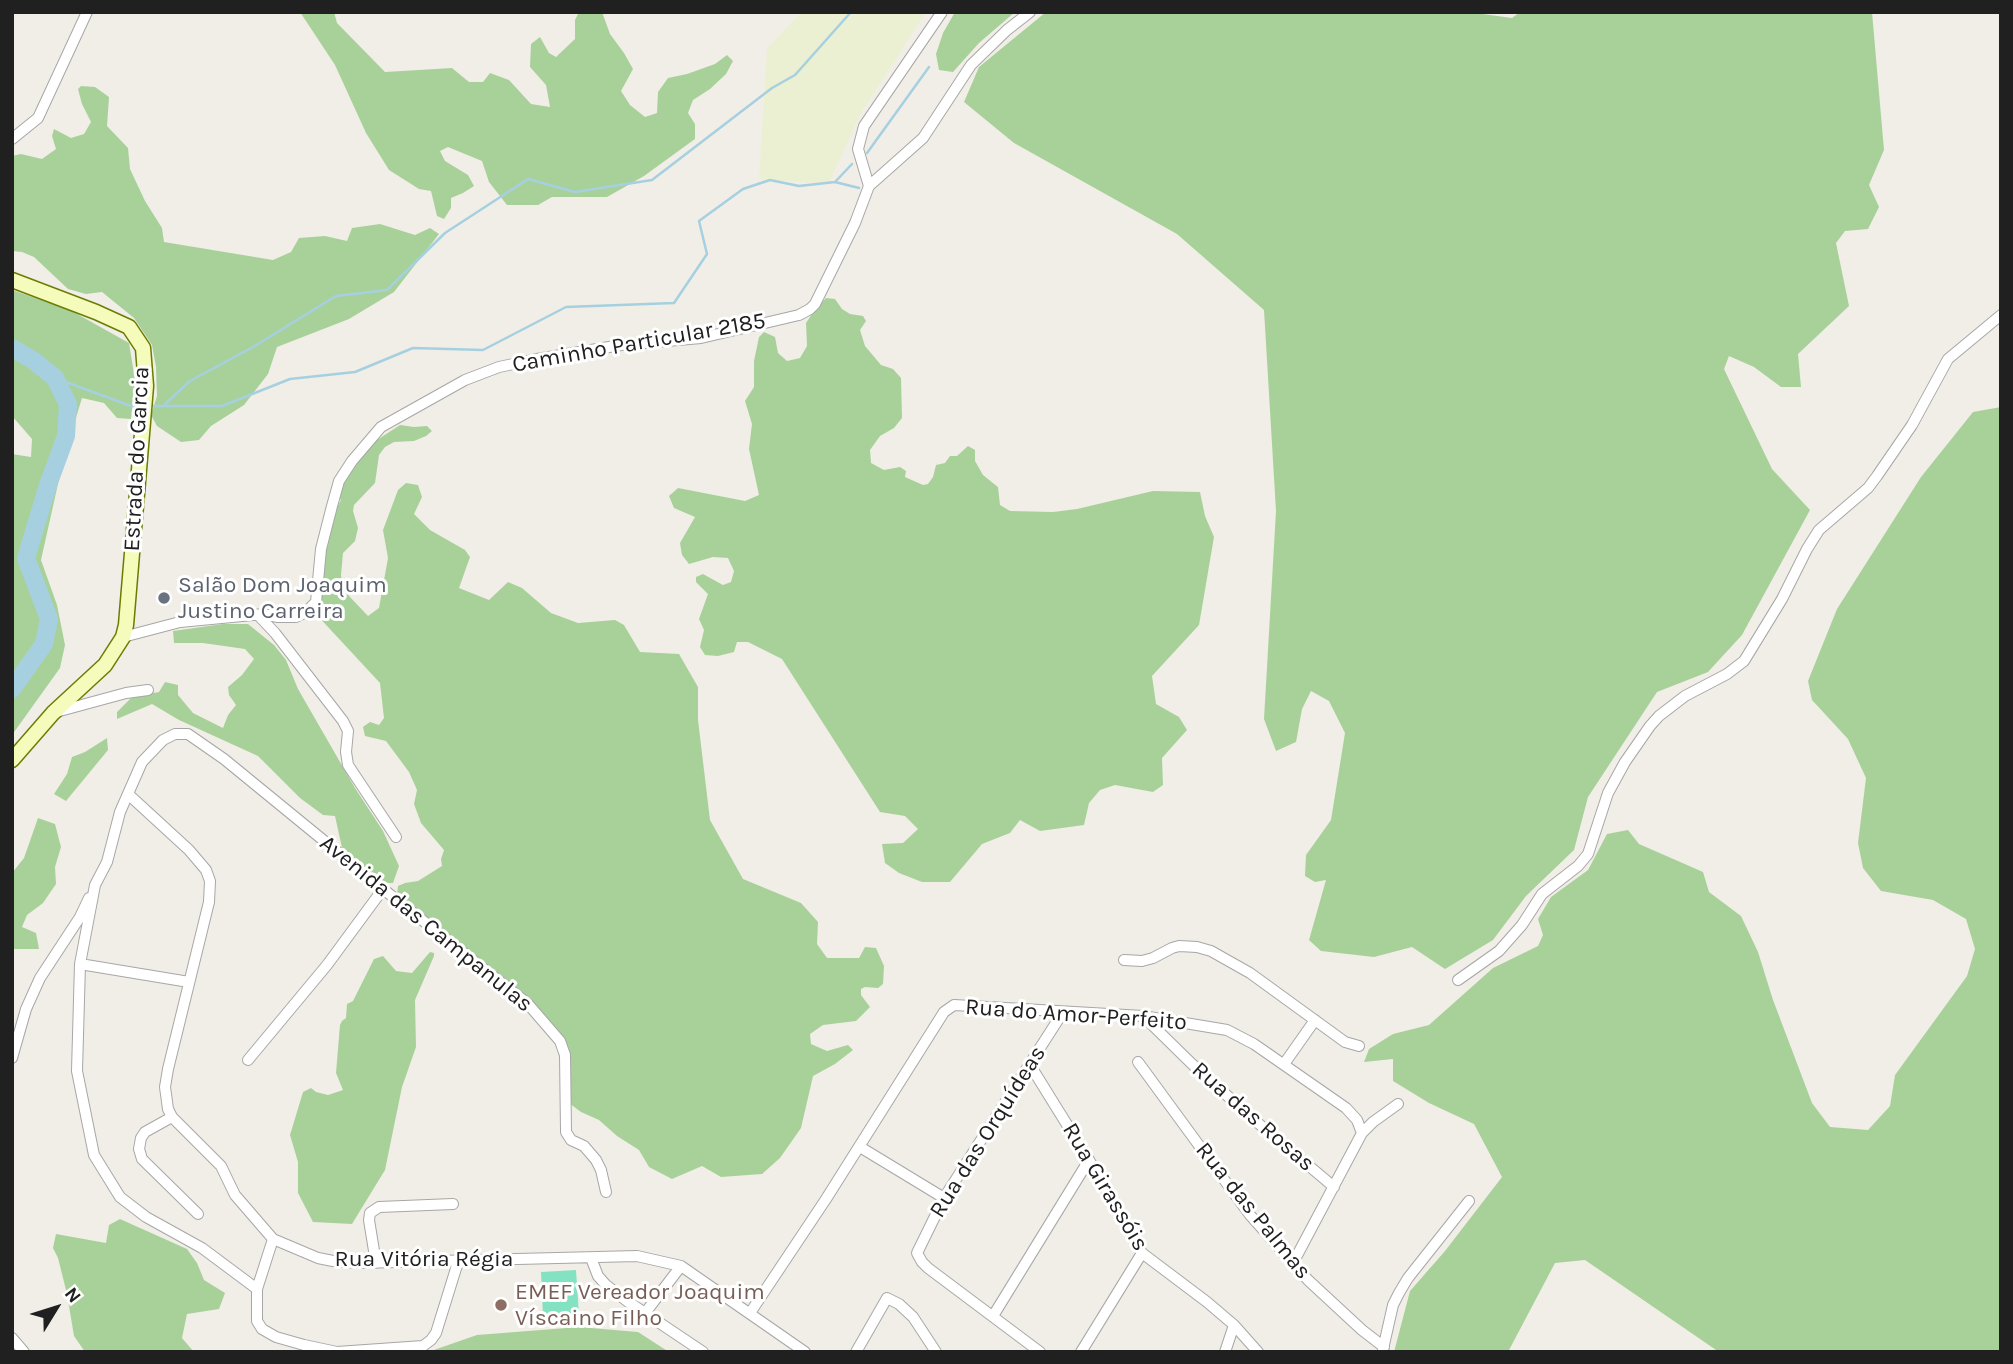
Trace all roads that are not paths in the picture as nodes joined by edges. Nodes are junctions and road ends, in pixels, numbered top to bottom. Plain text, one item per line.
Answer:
1 (87, 12) edge
2 (942, 12) edge
3 (1030, 12) edge
4 (12, 139) edge
5 (869, 186) junction
6 (12, 280) edge
7 (2001, 315) edge
8 (258, 615) junction
9 (122, 638) junction
10 (148, 690) dead end
11 (53, 713) junction
12 (12, 760) edge
13 (128, 794) junction
14 (396, 837) dead end
15 (95, 885) junction
16 (383, 889) junction
17 (1124, 960) dead end
18 (80, 964) junction
19 (1458, 980) dead end
20 (189, 982) junction
21 (1063, 1012) junction
22 (1143, 1016) junction
23 (1315, 1020) junction
24 (1359, 1046) dead end
25 (12, 1058) edge
26 (248, 1060) dead end
27 (1138, 1062) dead end
28 (1284, 1064) junction
29 (1030, 1065) junction
30 (1398, 1104) dead end
31 (172, 1117) junction
32 (1362, 1133) junction
33 (860, 1147) junction
34 (1089, 1160) junction
35 (1335, 1187) junction
36 (606, 1192) dead end
37 (944, 1198) junction
38 (1469, 1201) dead end
39 (453, 1204) dead end
40 (198, 1214) dead end
41 (273, 1239) junction
42 (1142, 1253) junction
43 (591, 1258) junction
44 (458, 1262) junction
45 (376, 1263) junction
46 (1293, 1263) junction
47 (681, 1266) junction
48 (257, 1289) junction
49 (645, 1313) junction
50 (750, 1313) junction
51 (993, 1316) junction
52 (1234, 1325) junction
53 (12, 1338) edge
54 (1383, 1349) edge
55 (24, 1352) edge
56 (703, 1352) edge
57 (805, 1352) edge
58 (856, 1352) edge
59 (936, 1352) edge
60 (1040, 1352) edge
61 (1081, 1352) edge
62 (1225, 1352) edge
63 (1258, 1352) edge

1 - 4 street
2 - 5 street
3 - 5 street, Caminho Particular 2185
5 - 8 street, Caminho Particular 2185
6 - 9 street, Estrada do Garcia
7 - 19 street
8 - 9 street
8 - 14 street
9 - 11 street
10 - 11 street
11 - 12 street
13 - 15 street
13 - 16 street, Avenida das Campanulas
13 - 20 street
15 - 18 street
15 - 25 street
16 - 26 street
16 - 36 street, Avenida das Campanulas
17 - 23 street
18 - 20 street
18 - 48 street
20 - 31 street
21 - 22 street, Rua do Amor-Perfeito
21 - 29 street, Rua das Orquídeas
21 - 33 street, Rua do Amor-Perfeito
22 - 28 street, Rua do Amor-Perfeito
22 - 35 street, Rua das Rosas
23 - 24 street
23 - 28 street
27 - 46 street, Rua das Palmas
28 - 32 street, Rua do Amor-Perfeito
29 - 34 street, Rua Girassóis
29 - 37 street, Rua das Orquídeas
30 - 32 street
31 - 40 street
31 - 41 street, Rua Vitória Régia
32 - 35 street
33 - 37 street
33 - 50 street, Rua do Amor-Perfeito
34 - 42 street, Rua Girassóis
34 - 51 street
35 - 46 street
37 - 51 street, Rua das Orquídeas
38 - 54 street
39 - 45 street
41 - 45 street, Rua Vitória Régia
41 - 48 street
42 - 52 street, Rua Girassóis
42 - 61 street
43 - 44 street, Rua Vitória Régia
43 - 47 street, Rua Vitória Régia
43 - 49 street
44 - 45 street, Rua Vitória Régia
44 - 48 street
46 - 54 street, Rua das Palmas
47 - 49 street
47 - 50 street
49 - 56 street
50 - 57 street
51 - 60 street
52 - 62 street
52 - 63 street, Rua Girassóis
53 - 55 street
58 - 59 street

